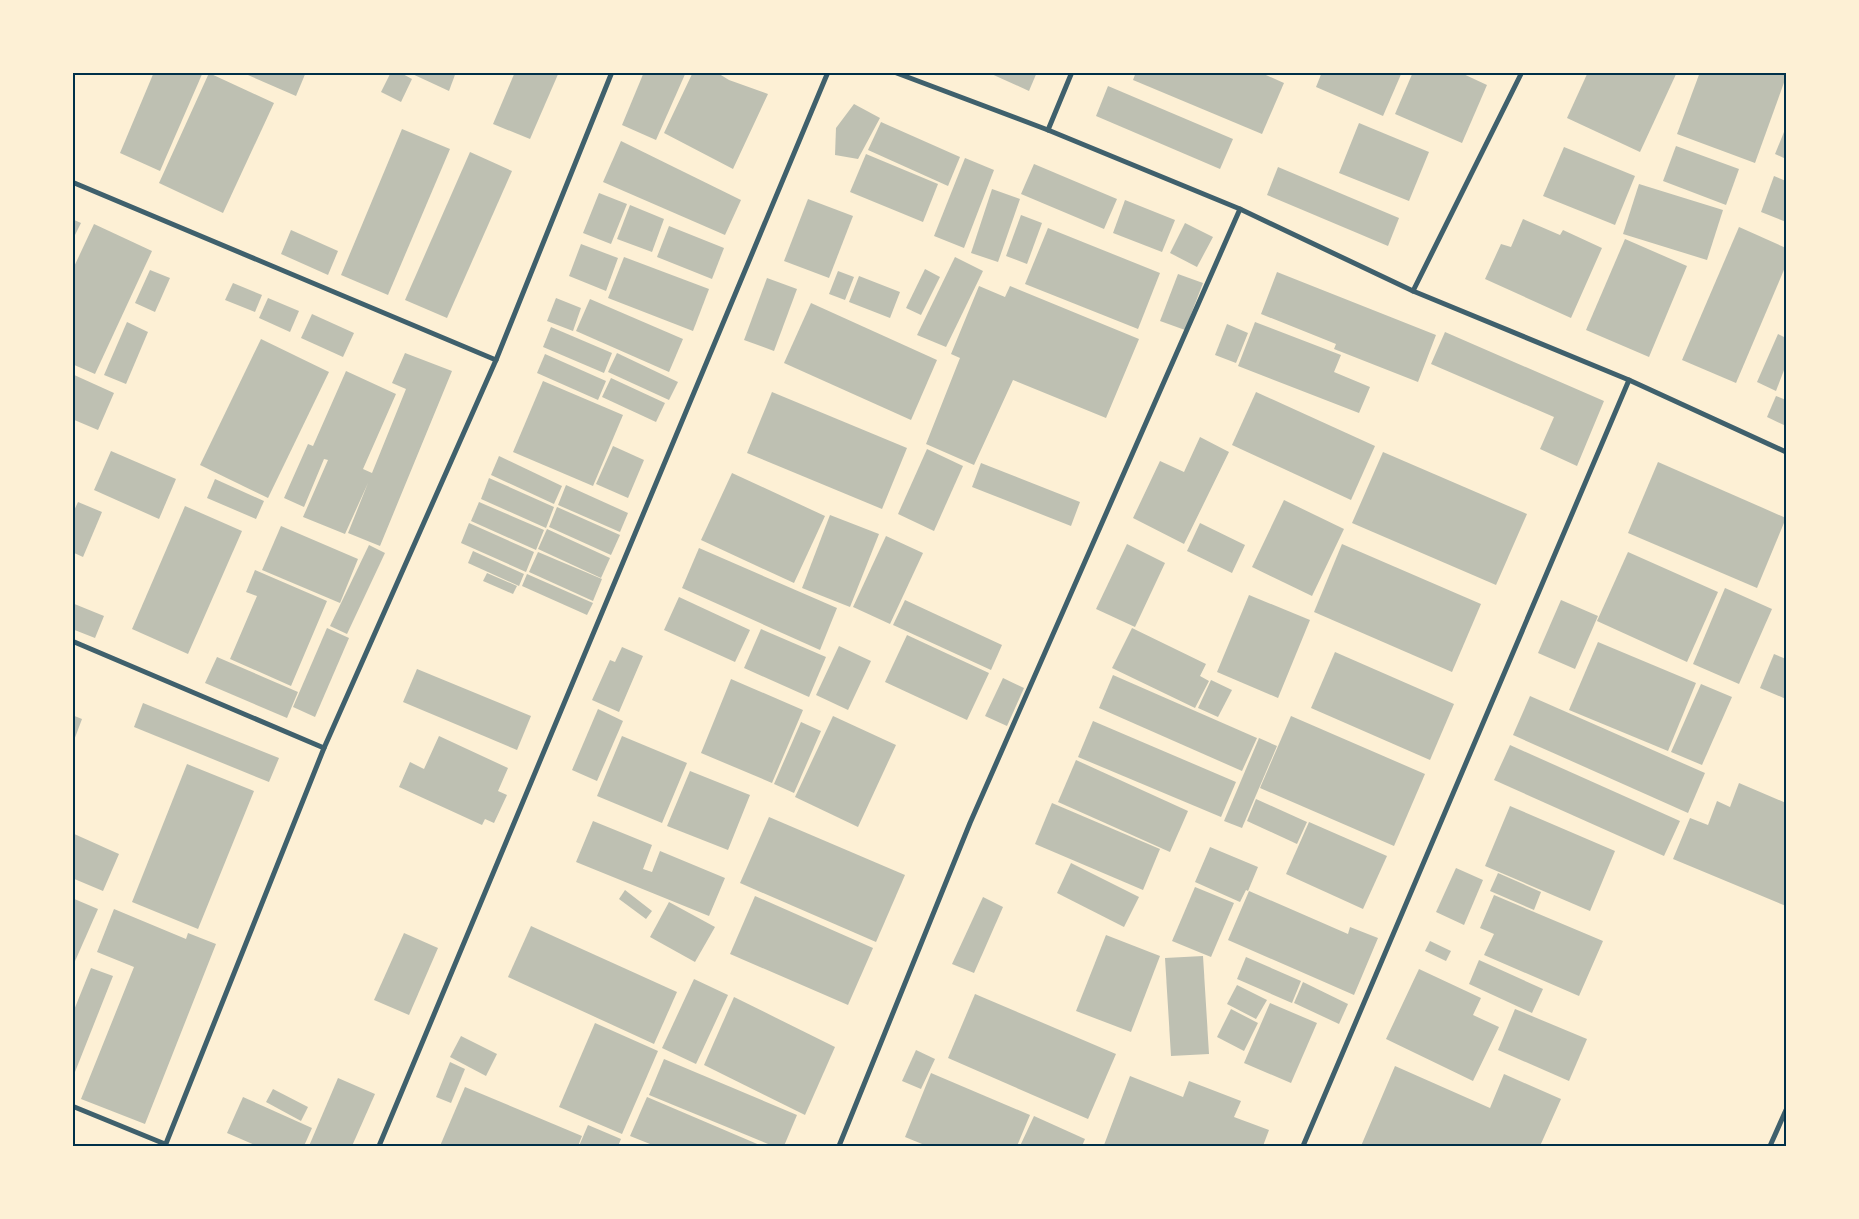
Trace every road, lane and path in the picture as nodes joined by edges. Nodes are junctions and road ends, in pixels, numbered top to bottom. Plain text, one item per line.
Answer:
1 (612, 72) edge
2 (828, 72) edge
3 (894, 72) edge
4 (1072, 72) edge
5 (1522, 72) edge
6 (1048, 130) junction
7 (72, 182) edge
8 (1240, 209) junction
9 (1413, 291) junction
10 (496, 360) junction
11 (1629, 380) junction
12 (1786, 452) edge
13 (72, 641) edge
14 (324, 748) junction
15 (72, 1106) edge
16 (1786, 1110) edge
17 (165, 1145) edge
18 (379, 1146) edge
19 (839, 1146) edge
20 (1303, 1146) edge
21 (1770, 1146) edge

1 - 10 street
2 - 18 street
3 - 6 street
4 - 6 street
5 - 9 street
6 - 8 street
7 - 10 street
8 - 9 street
8 - 19 street
9 - 11 street
10 - 14 street
11 - 12 street
11 - 20 street
13 - 14 street
14 - 17 street
15 - 17 street
16 - 21 street

